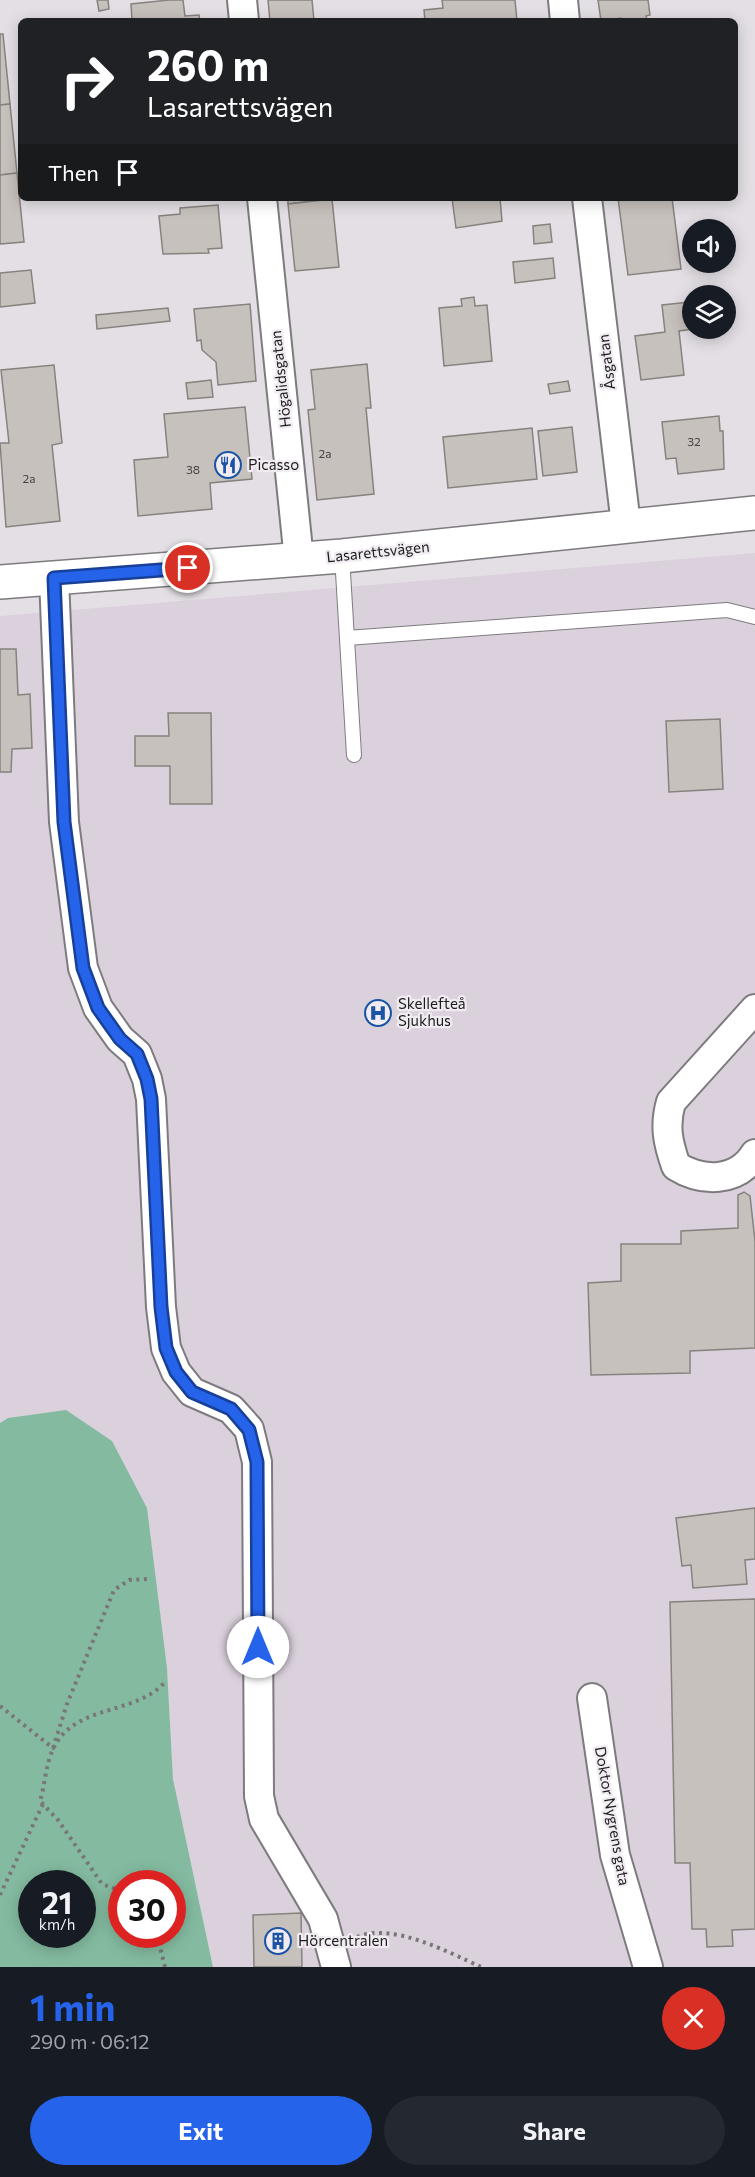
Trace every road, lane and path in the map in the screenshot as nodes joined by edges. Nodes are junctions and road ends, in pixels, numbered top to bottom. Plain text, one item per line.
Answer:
1 (242, 0) edge
2 (563, 0) edge
3 (244, 18) edge
4 (565, 18) edge
5 (262, 201) edge
6 (587, 201) edge
7 (755, 513) edge
8 (626, 525) junction
9 (342, 556) junction
10 (299, 560) junction
11 (54, 578) junction
12 (0, 582) edge
13 (755, 616) edge
14 (347, 638) junction
15 (354, 755) dead end
16 (755, 1009) edge
17 (755, 1154) edge
18 (148, 1579) dead end
19 (166, 1681) dead end
20 (592, 1698) dead end
21 (0, 1706) edge
22 (53, 1748) junction
23 (43, 1804) junction
24 (108, 1886) edge
25 (0, 1895) edge
26 (160, 1948) edge
27 (334, 1958) edge
28 (165, 1967) edge
29 (481, 1967) edge
30 (648, 1967) edge

1 - 3 street
2 - 4 street
5 - 10 street, Högalidsgatan
6 - 8 street, Åsgatan
7 - 8 main road, Lasarettsvägen
8 - 9 main road, Lasarettsvägen
9 - 10 main road, Lasarettsvägen
9 - 14 lane
10 - 11 main road, Lasarettsvägen
11 - 12 main road, Lasarettsvägen
11 - 27 street
13 - 14 lane
14 - 15 lane
16 - 17 street
18 - 22 path
19 - 22 path
20 - 30 street, Doktor Nygrens gata
21 - 22 path
22 - 23 path
23 - 24 path
23 - 25 path
26 - 28 path
27 - 29 path

